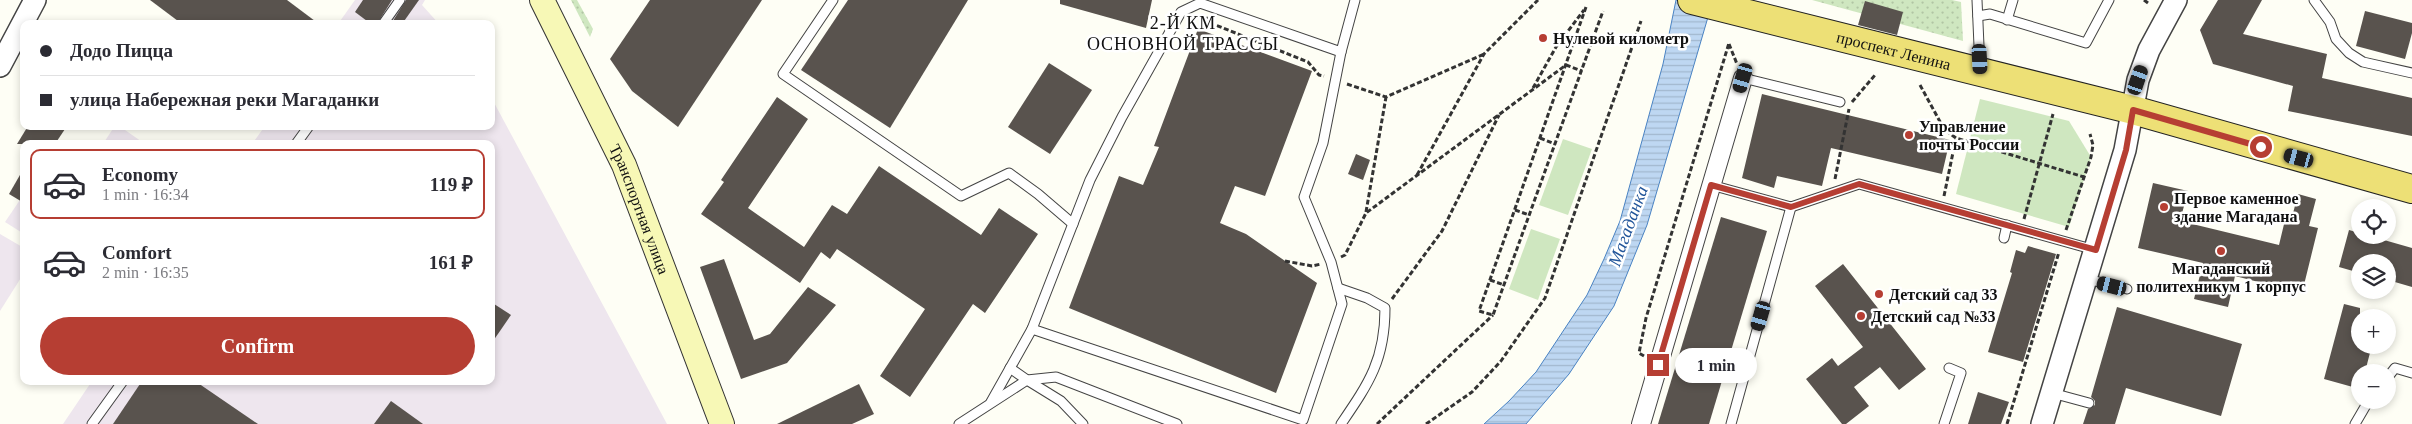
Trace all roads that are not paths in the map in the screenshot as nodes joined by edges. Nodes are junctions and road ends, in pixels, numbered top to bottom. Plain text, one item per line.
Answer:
1 (35, 0) edge
2 (400, 0) edge
3 (542, 0) edge
4 (833, 0) edge
5 (1355, 0) edge
6 (1693, 0) edge
7 (1977, 0) edge
8 (2013, 0) edge
9 (2109, 0) edge
10 (2176, 0) edge
11 (1201, 2) edge
12 (2319, 2) edge
13 (1742, 8) edge
14 (1978, 16) junction
15 (24, 20) edge
16 (386, 20) edge
17 (2007, 20) junction
18 (20, 28) edge
19 (1341, 52) junction
20 (0, 66) edge
21 (1981, 72) junction
22 (2412, 73) edge
23 (1743, 78) joint
24 (1840, 102) road end
25 (2133, 110) junction
26 (1711, 185) junction
27 (2412, 189) edge
28 (1791, 207) junction
29 (1073, 224) junction
30 (2007, 225) junction
31 (2004, 238) dead end
32 (2096, 250) junction
33 (2087, 279) junction
34 (1338, 288) junction
35 (2127, 289) dead end
36 (1032, 329) junction
37 (1010, 368) junction
38 (1948, 368) dead end
39 (2396, 368) edge
40 (2412, 373) edge
41 (1027, 380) junction
42 (120, 385) edge
43 (2052, 393) junction
44 (991, 402) junction
45 (2089, 403) dead end
46 (2364, 409) edge
47 (92, 424) edge
48 (722, 424) edge
49 (960, 424) edge
50 (1083, 424) edge
51 (1177, 424) edge
52 (1341, 424) edge
53 (1641, 424) edge
54 (1731, 424) edge
55 (1944, 424) edge
56 (2042, 424) edge
57 (2355, 424) edge

1 - 15 street
2 - 16 lane
3 - 48 main road, Транспортная улица
4 - 29 lane
5 - 19 lane
6 - 13 main road, проспект Ленина
7 - 14 lane
8 - 17 lane
9 - 17 lane
10 - 25 street
11 - 19 lane
11 - 29 lane
12 - 22 lane
13 - 21 main road, проспект Ленина
14 - 17 lane
14 - 21 lane
18 - 20 street
19 - 34 lane
21 - 25 main road, проспект Ленина
23 - 24 lane
23 - 26 street
25 - 27 main road, проспект Ленина
25 - 32 street
26 - 28 lane
26 - 53 street
28 - 30 lane
28 - 54 lane
29 - 36 lane
30 - 31 lane
30 - 32 lane
32 - 33 street
33 - 35 lane
33 - 43 street
34 - 36 lane
34 - 52 lane
36 - 37 lane
37 - 41 lane
37 - 44 lane
38 - 55 lane
39 - 40 lane
41 - 44 lane
41 - 50 lane
41 - 51 lane
42 - 47 lane
43 - 45 lane
43 - 56 street
44 - 49 lane
46 - 57 lane

